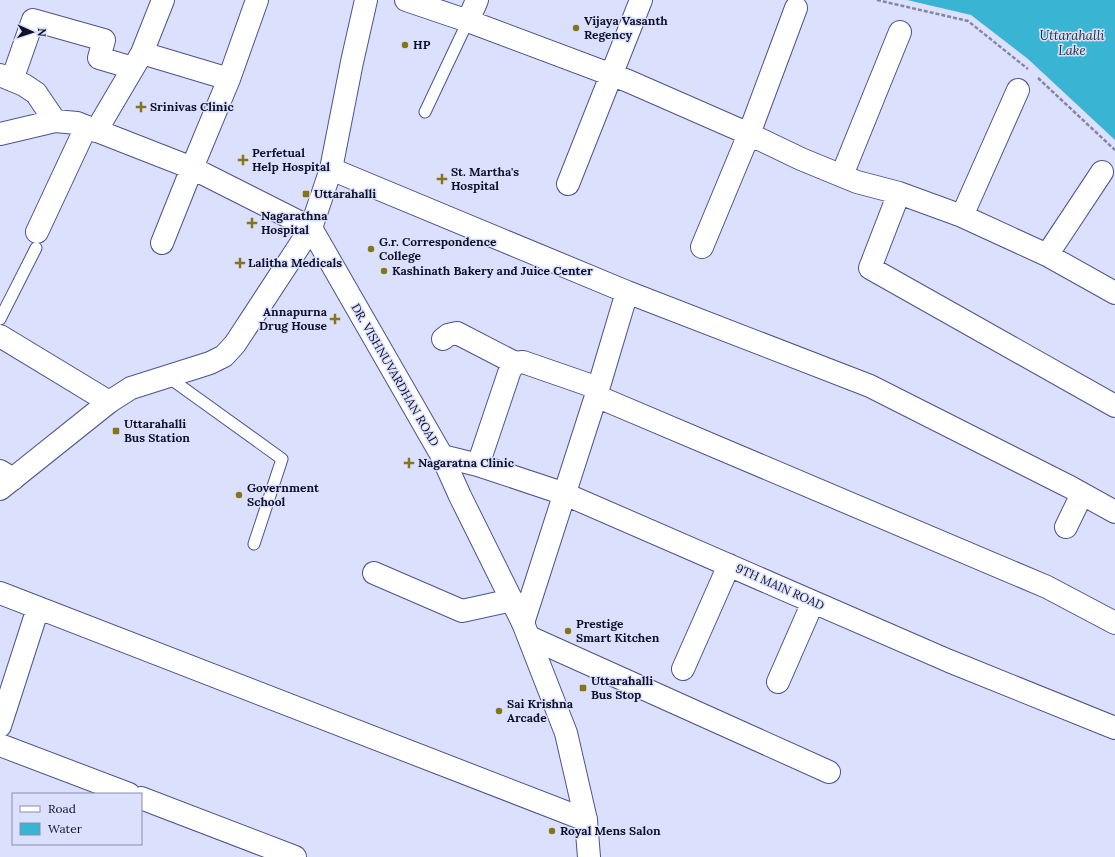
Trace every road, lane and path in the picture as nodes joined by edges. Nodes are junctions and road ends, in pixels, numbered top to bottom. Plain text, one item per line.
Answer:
1 (163, 0) edge
2 (257, 0) edge
3 (366, 0) edge
4 (406, 0) edge
5 (477, 0) edge
6 (640, 0) edge
7 (877, 0) edge
8 (796, 8) dead end
9 (468, 21) junction
10 (900, 32) dead end
11 (138, 61) junction
12 (610, 74) junction
13 (6, 78) edge
14 (229, 79) junction
15 (1018, 90) dead end
16 (425, 112) dead end
17 (55, 121) junction
18 (91, 129) junction
19 (0, 134) edge
20 (748, 134) junction
21 (1115, 150) edge
22 (192, 168) junction
23 (331, 169) junction
24 (1102, 172) dead end
25 (842, 175) junction
26 (568, 184) dead end
27 (899, 193) junction
28 (962, 216) junction
29 (310, 228) junction
30 (36, 240) joint
31 (162, 243) dead end
32 (702, 247) dead end
33 (1047, 255) junction
34 (627, 292) junction
35 (1115, 293) edge
36 (0, 319) edge
37 (0, 336) edge
38 (442, 339) dead end
39 (515, 363) junction
40 (168, 377) junction
41 (597, 392) junction
42 (109, 402) junction
43 (1115, 406) edge
44 (442, 456) junction
45 (478, 465) junction
46 (4, 480) edge
47 (565, 494) junction
48 (1082, 494) junction
49 (1115, 512) edge
50 (1066, 527) dead end
51 (254, 544) dead end
52 (729, 565) junction
53 (374, 573) dead end
54 (0, 594) edge
55 (512, 600) junction
56 (813, 602) junction
57 (38, 608) junction
58 (1115, 623) edge
59 (526, 630) junction
60 (683, 669) dead end
61 (778, 682) dead end
62 (0, 726) edge
63 (1115, 728) edge
64 (0, 745) edge
65 (829, 772) dead end
66 (127, 793) edge
67 (142, 798) edge
68 (586, 820) junction
69 (295, 857) edge
70 (589, 857) edge

1 - 11 street
2 - 14 street
3 - 23 street
4 - 9 street
5 - 9 street
6 - 12 street
7 - 21 path
8 - 20 street
9 - 12 street
9 - 16 lane
10 - 25 street
11 - 13 street
11 - 14 street
11 - 18 street
12 - 20 street
12 - 26 street
13 - 17 street
14 - 22 street
15 - 28 street
17 - 18 street
17 - 19 street
18 - 22 street
18 - 30 street
20 - 25 street
20 - 32 street
22 - 29 street
22 - 31 street
23 - 29 street
23 - 34 street
24 - 33 street
25 - 27 street
27 - 28 street
27 - 43 street
28 - 33 street
29 - 40 street
29 - 44 street, DR. VISHNUVARDHAN ROAD
30 - 36 lane
33 - 35 street
34 - 41 street
34 - 48 street
37 - 42 street
38 - 39 street
39 - 41 street
39 - 45 street
40 - 42 street
40 - 51 lane
41 - 47 street
41 - 58 street
42 - 46 street
44 - 45 street, 9TH MAIN ROAD
44 - 55 street, DR. VISHNUVARDHAN ROAD
45 - 47 street, 9TH MAIN ROAD
47 - 52 street, 9TH MAIN ROAD
47 - 59 street
48 - 49 street
48 - 50 street
52 - 56 street, 9TH MAIN ROAD
52 - 60 street
53 - 55 street
54 - 57 street
55 - 59 street, DR. VISHNUVARDHAN ROAD
56 - 61 street
56 - 63 street, 9TH MAIN ROAD
57 - 62 street
57 - 68 street
59 - 65 street
59 - 68 street, DR. VISHNUVARDHAN ROAD
64 - 66 street
67 - 69 street
68 - 70 street, DR. VISHNUVARDHAN ROAD

